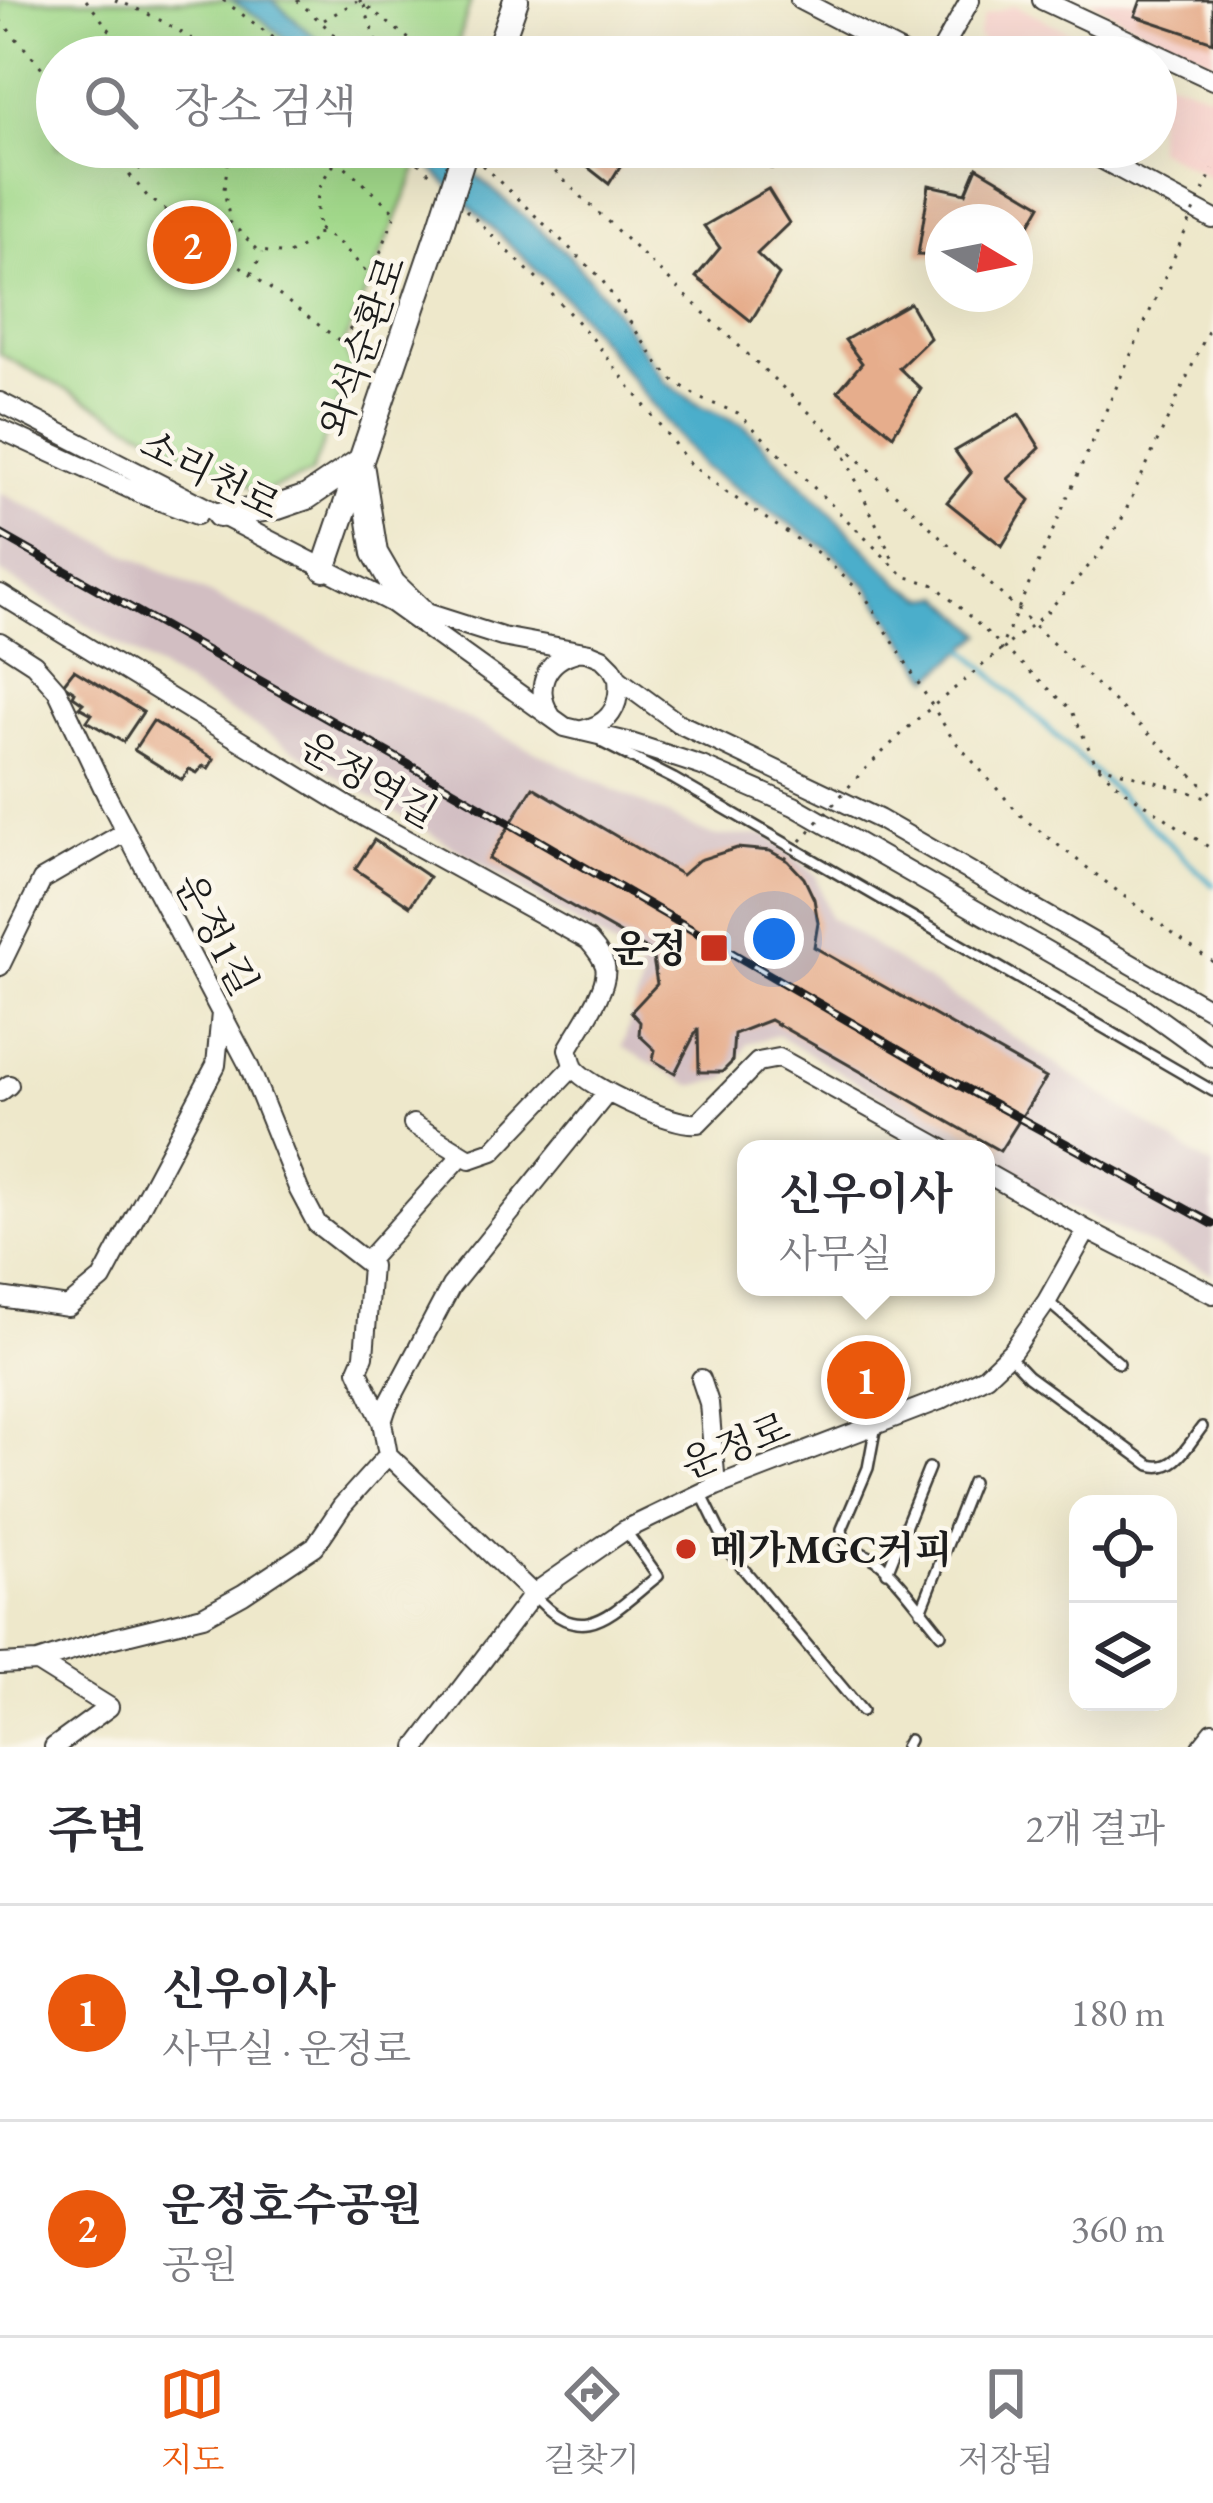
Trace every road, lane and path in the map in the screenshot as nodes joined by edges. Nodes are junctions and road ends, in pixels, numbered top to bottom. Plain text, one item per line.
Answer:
1 (86, 0) edge
2 (115, 0) edge
3 (224, 0) edge
4 (297, 0) edge
5 (515, 0) edge
6 (800, 0) edge
7 (970, 0) edge
8 (1042, 0) edge
9 (360, 1) edge
10 (0, 20) edge
11 (324, 20) dead end
12 (6, 27) junction
13 (0, 32) edge
14 (114, 36) edge
15 (186, 36) edge
16 (271, 36) edge
17 (336, 36) edge
18 (373, 36) edge
19 (405, 36) edge
20 (503, 36) edge
21 (869, 36) edge
22 (950, 36) edge
23 (1119, 36) edge
24 (36, 61) edge
25 (1177, 63) edge
26 (1213, 80) edge
27 (122, 168) edge
28 (140, 168) edge
29 (228, 168) edge
30 (330, 168) edge
31 (347, 168) edge
32 (424, 168) edge
33 (466, 168) edge
34 (487, 168) edge
35 (552, 168) edge
36 (1118, 168) edge
37 (1213, 169) edge
38 (129, 177) junction
39 (435, 178) dead end
40 (464, 207) dead end
41 (1213, 219) edge
42 (318, 228) junction
43 (264, 252) junction
44 (250, 274) junction
45 (371, 277) junction
46 (1213, 320) edge
47 (0, 402) edge
48 (0, 429) edge
49 (839, 441) junction
50 (360, 461) junction
51 (219, 515) junction
52 (280, 546) junction
53 (324, 568) junction
54 (898, 569) junction
55 (0, 594) edge
56 (392, 603) junction
57 (421, 610) junction
58 (1033, 624) junction
59 (0, 642) edge
60 (577, 652) junction
61 (998, 653) junction
62 (618, 680) junction
63 (555, 720) junction
64 (577, 730) junction
65 (1096, 764) junction
66 (1213, 797) edge
67 (125, 832) junction
68 (1213, 850) edge
69 (785, 860) dead end
70 (1213, 962) edge
71 (0, 966) edge
72 (1213, 1011) edge
73 (221, 1013) junction
74 (1213, 1058) edge
75 (573, 1067) junction
76 (1213, 1090) edge
77 (607, 1093) junction
78 (413, 1124) dead end
79 (927, 1140) edge
80 (462, 1155) junction
81 (995, 1178) edge
82 (1087, 1229) junction
83 (366, 1262) junction
84 (1213, 1294) edge
85 (0, 1297) edge
86 (1047, 1301) junction
87 (1008, 1355) junction
88 (1119, 1363) dead end
89 (701, 1379) dead end
90 (382, 1422) junction
91 (876, 1425) junction
92 (1202, 1427) dead end
93 (388, 1455) junction
94 (929, 1468) dead end
95 (973, 1482) dead end
96 (709, 1490) junction
97 (625, 1530) junction
98 (887, 1572) junction
99 (533, 1594) junction
100 (921, 1611) junction
101 (941, 1634) dead end
102 (37, 1662) junction
103 (0, 1664) edge
104 (862, 1711) dead end
105 (1213, 1732) edge
106 (54, 1747) edge
107 (417, 1747) edge
108 (1201, 1747) edge

1 - 14 path
2 - 15 path
3 - 16 path
4 - 17 path
5 - 20 street
6 - 21 street
7 - 22 street
8 - 23 street
9 - 11 path
9 - 18 path
9 - 19 path
10 - 12 path
12 - 13 path
12 - 24 path
25 - 26 street
27 - 38 path
28 - 38 path
29 - 43 path
30 - 42 path
31 - 45 path
32 - 39 path
33 - 50 street, 와석순환로, bridge
34 - 54 path
35 - 49 path
36 - 41 street
37 - 61 path, bridge
38 - 44 path
40 - 70 path
42 - 43 path
42 - 45 path
43 - 44 path
44 - 45 path
46 - 58 path, bridge
47 - 51 street, 소리천로
48 - 52 street
49 - 54 path
49 - 58 path
50 - 51 street
50 - 53 street, 와석순환로
50 - 57 street
51 - 52 street, 소리천로
52 - 53 street, 소리천로
53 - 56 street, 소리천로
54 - 65 path
55 - 75 street, 운정역길
56 - 57 street
56 - 63 street
57 - 60 street
58 - 61 path, bridge
58 - 66 path
59 - 67 street, 운정1길
60 - 62 street
60 - 63 street
61 - 69 path, bridge
62 - 64 street
62 - 72 street
63 - 64 street
64 - 74 street
64 - 76 lane
65 - 66 path
65 - 68 path
67 - 71 street
67 - 73 street, 운정1길
73 - 83 street, 운정1길
73 - 85 street
75 - 77 street
75 - 80 street, 운정역길
77 - 79 street
77 - 90 street
78 - 80 street
80 - 83 street
81 - 82 street
82 - 84 street
82 - 86 street, 운정로
83 - 90 street
86 - 87 street, 운정로
86 - 88 lane
87 - 91 street, 운정로
87 - 92 lane
89 - 96 street
90 - 93 street
91 - 96 street, 운정로
91 - 98 lane
93 - 99 street
93 - 102 street
94 - 98 lane
95 - 100 lane
96 - 97 street, 운정로
96 - 104 lane
97 - 99 street, 운정로
97 - 99 lane
98 - 100 lane
99 - 107 street, 운정로
100 - 101 lane
102 - 103 street
102 - 106 street
105 - 108 street

